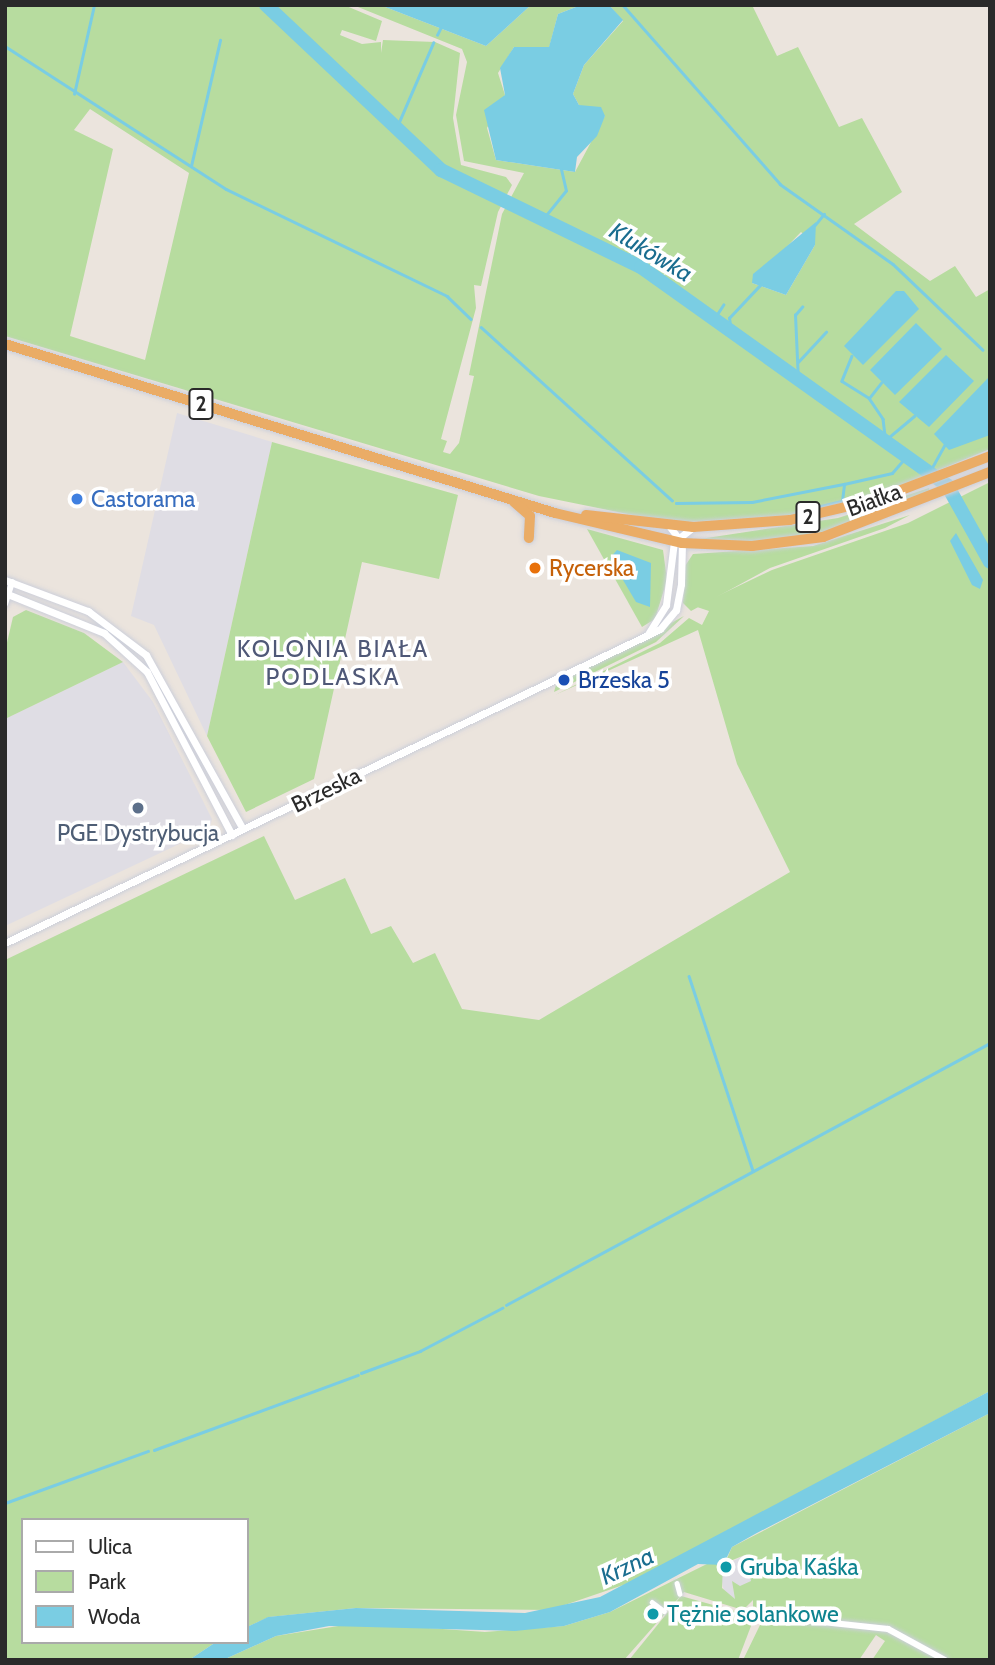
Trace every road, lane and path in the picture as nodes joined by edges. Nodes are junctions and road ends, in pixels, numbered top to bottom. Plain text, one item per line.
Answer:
1 (5, 344) edge
2 (990, 456) edge
3 (990, 472) edge
4 (502, 494) junction
5 (527, 502) junction
6 (668, 526) junction
7 (693, 527) junction
8 (529, 538) dead end
9 (678, 541) junction
10 (8, 581) edge
11 (6, 593) edge
12 (5, 604) edge
13 (646, 637) junction
14 (155, 665) junction
15 (147, 672) junction
16 (243, 829) junction
17 (232, 835) junction
18 (5, 943) edge
19 (677, 1583) dead end
20 (680, 1594) dead end
21 (652, 1602) dead end
22 (664, 1611) dead end
23 (748, 1614) dead end
24 (945, 1660) edge

1 - 4 highway, 2
2 - 7 highway, Białka / 2
3 - 9 highway, Białka / 2
4 - 5 highway, 2
4 - 8 highway
5 - 6 highway, 2
5 - 9 highway, 2
6 - 7 highway, 2
6 - 9 street
7 - 9 street
9 - 13 street
9 - 13 street, Brzeska
10 - 11 street
10 - 14 street
11 - 12 street
11 - 15 street
13 - 16 street, Brzeska
14 - 15 street
14 - 16 street
15 - 17 street
16 - 17 street, Brzeska
17 - 18 street, Brzeska
19 - 20 street
21 - 22 street
23 - 24 street

